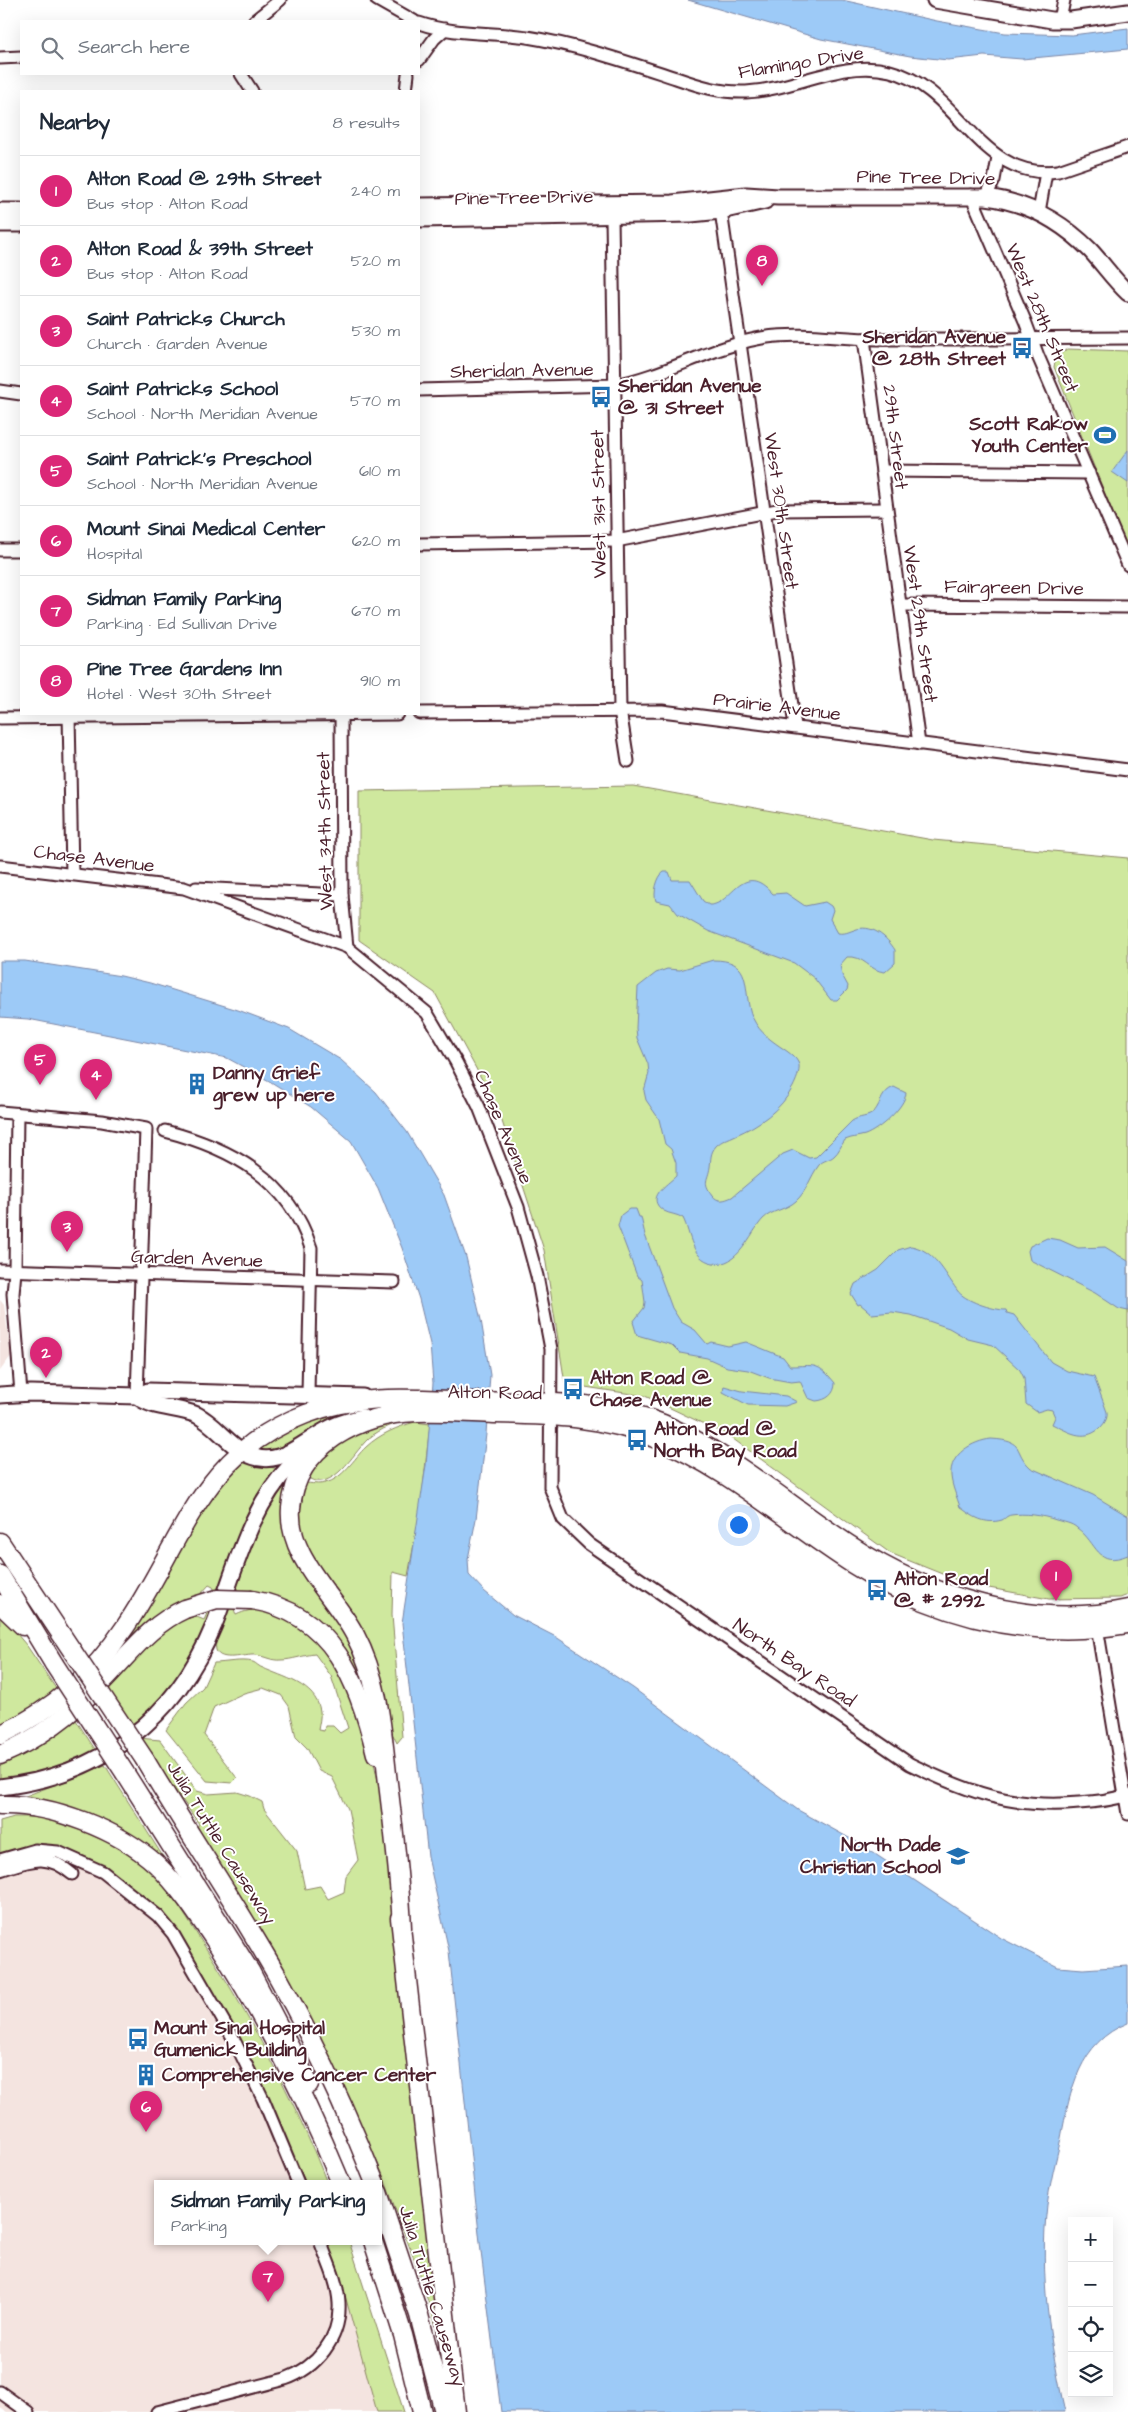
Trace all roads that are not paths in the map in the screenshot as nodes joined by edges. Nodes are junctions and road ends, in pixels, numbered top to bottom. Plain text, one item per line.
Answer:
1 (280, 0) edge
2 (377, 0) edge
3 (935, 0) edge
4 (1064, 0) edge
5 (955, 2) edge
6 (390, 9) junction
7 (1128, 12) edge
8 (255, 20) edge
9 (397, 20) edge
10 (412, 20) edge
11 (1060, 20) junction
12 (420, 23) edge
13 (445, 29) junction
14 (20, 57) edge
15 (0, 58) edge
16 (420, 59) edge
17 (242, 75) edge
18 (251, 75) edge
19 (251, 90) edge
20 (252, 90) edge
21 (1128, 147) edge
22 (998, 158) junction
23 (1046, 172) junction
24 (978, 196) junction
25 (778, 197) junction
26 (420, 208) edge
27 (0, 211) edge
28 (20, 211) edge
29 (721, 211) junction
30 (1039, 212) junction
31 (612, 216) junction
32 (0, 224) edge
33 (20, 224) edge
34 (1128, 294) edge
35 (1128, 338) edge
36 (864, 339) junction
37 (1032, 339) junction
38 (740, 343) junction
39 (615, 385) junction
40 (420, 390) edge
41 (0, 391) edge
42 (20, 394) edge
43 (882, 472) junction
44 (1089, 473) junction
45 (886, 509) junction
46 (764, 513) junction
47 (616, 541) junction
48 (420, 544) edge
49 (0, 550) edge
50 (20, 550) edge
51 (1128, 565) edge
52 (901, 605) junction
53 (1128, 607) edge
54 (620, 710) junction
55 (420, 713) edge
56 (70, 715) edge
57 (341, 715) edge
58 (0, 718) edge
59 (795, 726) junction
60 (919, 744) junction
61 (628, 761) dead end
62 (1128, 770) edge
63 (0, 866) edge
64 (72, 874) junction
65 (184, 888) junction
66 (342, 895) junction
67 (347, 947) junction
68 (0, 1112) edge
69 (17, 1114) junction
70 (165, 1131) dead end
71 (0, 1270) edge
72 (15, 1271) junction
73 (140, 1274) junction
74 (312, 1280) junction
75 (394, 1282) dead end
76 (21, 1394) junction
77 (308, 1394) junction
78 (0, 1395) edge
79 (137, 1396) junction
80 (382, 1399) junction
81 (416, 1405) junction
82 (551, 1409) junction
83 (360, 1418) junction
84 (242, 1451) junction
85 (0, 1542) edge
86 (0, 1575) edge
87 (0, 1604) edge
88 (1128, 1609) edge
89 (1096, 1621) junction
90 (1128, 1624) edge
91 (53, 1662) junction
92 (47, 1709) junction
93 (0, 1735) edge
94 (0, 1742) edge
95 (0, 1755) edge
96 (0, 1788) edge
97 (1127, 1796) edge
98 (0, 1805) edge
99 (1128, 1814) edge
100 (60, 1815) junction
101 (0, 1817) edge
102 (0, 1860) edge
103 (0, 1870) edge
104 (72, 1874) dead end
105 (402, 1928) junction
106 (297, 2180) edge
107 (340, 2180) edge
108 (351, 2180) edge
109 (374, 2180) edge
110 (382, 2204) edge
111 (321, 2245) edge
112 (374, 2245) edge
113 (0, 2392) edge
114 (28, 2412) edge
115 (157, 2412) edge
116 (422, 2412) edge
117 (444, 2412) edge
118 (456, 2412) edge

1 - 8 street
2 - 6 street
3 - 5 main road
4 - 11 street
5 - 11 main road
6 - 9 street
6 - 10 street
7 - 11 main road
12 - 13 street, Flamingo Drive
13 - 16 street
13 - 22 street, Flamingo Drive
14 - 15 street
17 - 19 street
18 - 20 street
21 - 23 street, Flamingo Drive
22 - 23 street, Flamingo Drive
22 - 24 street
23 - 30 street
24 - 25 main road, Pine Tree Drive
24 - 30 main road, Pine Tree Drive
24 - 37 street, West 28th Street
25 - 26 main road, Pine Tree Drive
25 - 29 main road, Pine Tree Drive
26 - 31 main road, Pine Tree Drive
27 - 28 main road
29 - 31 main road, Pine Tree Drive
29 - 38 street, West 30th Street
30 - 34 main road, Pine Tree Drive
31 - 39 street, West 31st Street
32 - 33 main road
35 - 37 street, Sheridan Avenue
36 - 37 street, Sheridan Avenue
36 - 38 street, Sheridan Avenue
36 - 43 street, 29th Street
37 - 44 street, West 28th Street
38 - 39 street, Sheridan Avenue
38 - 46 street, West 30th Street
39 - 40 street, Sheridan Avenue
39 - 47 street, West 31st Street
41 - 42 street
43 - 44 street
43 - 45 street, 29th Street
44 - 51 street, West 28th Street
45 - 46 street
45 - 52 street, West 29th Street
46 - 47 street
46 - 59 street, West 30th Street
47 - 48 street
47 - 54 street, West 31st Street
49 - 50 street
52 - 53 street, Fairgreen Drive
52 - 60 street, West 29th Street
54 - 55 street, Prairie Avenue
54 - 59 street, Prairie Avenue
54 - 61 street, West 31st Street
56 - 58 street
56 - 64 street
57 - 66 street, West 34th Street
59 - 60 street, Prairie Avenue
60 - 62 street, Prairie Avenue
63 - 64 street, Chase Avenue
64 - 65 street, Chase Avenue
65 - 66 street, Chase Avenue
65 - 67 street, Chase Avenue
66 - 67 street, West 34th Street
67 - 82 street, Chase Avenue
68 - 69 street
69 - 72 street
69 - 73 street
70 - 74 street
71 - 72 street, Garden Avenue
72 - 73 street, Garden Avenue
72 - 76 street
73 - 74 street, Garden Avenue
73 - 79 street
74 - 75 street, Garden Avenue
74 - 77 street
76 - 78 main road, Alton Road
76 - 79 main road, Alton Road
77 - 79 main road, Alton Road
77 - 80 main road, Alton Road
79 - 84 main road, Alton Road
80 - 81 highway, Alton Road
80 - 84 highway
81 - 82 highway, Alton Road
81 - 83 main road, Alton Road
81 - 105 highway
82 - 89 highway, Alton Road
82 - 97 street, North Bay Road
83 - 84 main road, Alton Road
83 - 96 main road
84 - 92 highway
85 - 109 highway, Julia Tuttle Causeway, bridge
86 - 91 highway
87 - 91 highway
88 - 89 highway, Alton Road
89 - 90 highway, Alton Road
89 - 97 street
91 - 108 highway, bridge
92 - 93 highway
92 - 94 main road
95 - 105 highway, bridge
97 - 99 street
98 - 100 highway
100 - 101 highway
100 - 107 highway
102 - 106 street
103 - 104 street
105 - 118 highway
110 - 117 highway, Julia Tuttle Causeway
111 - 115 street
112 - 116 highway, Julia Tuttle Causeway
113 - 114 street

